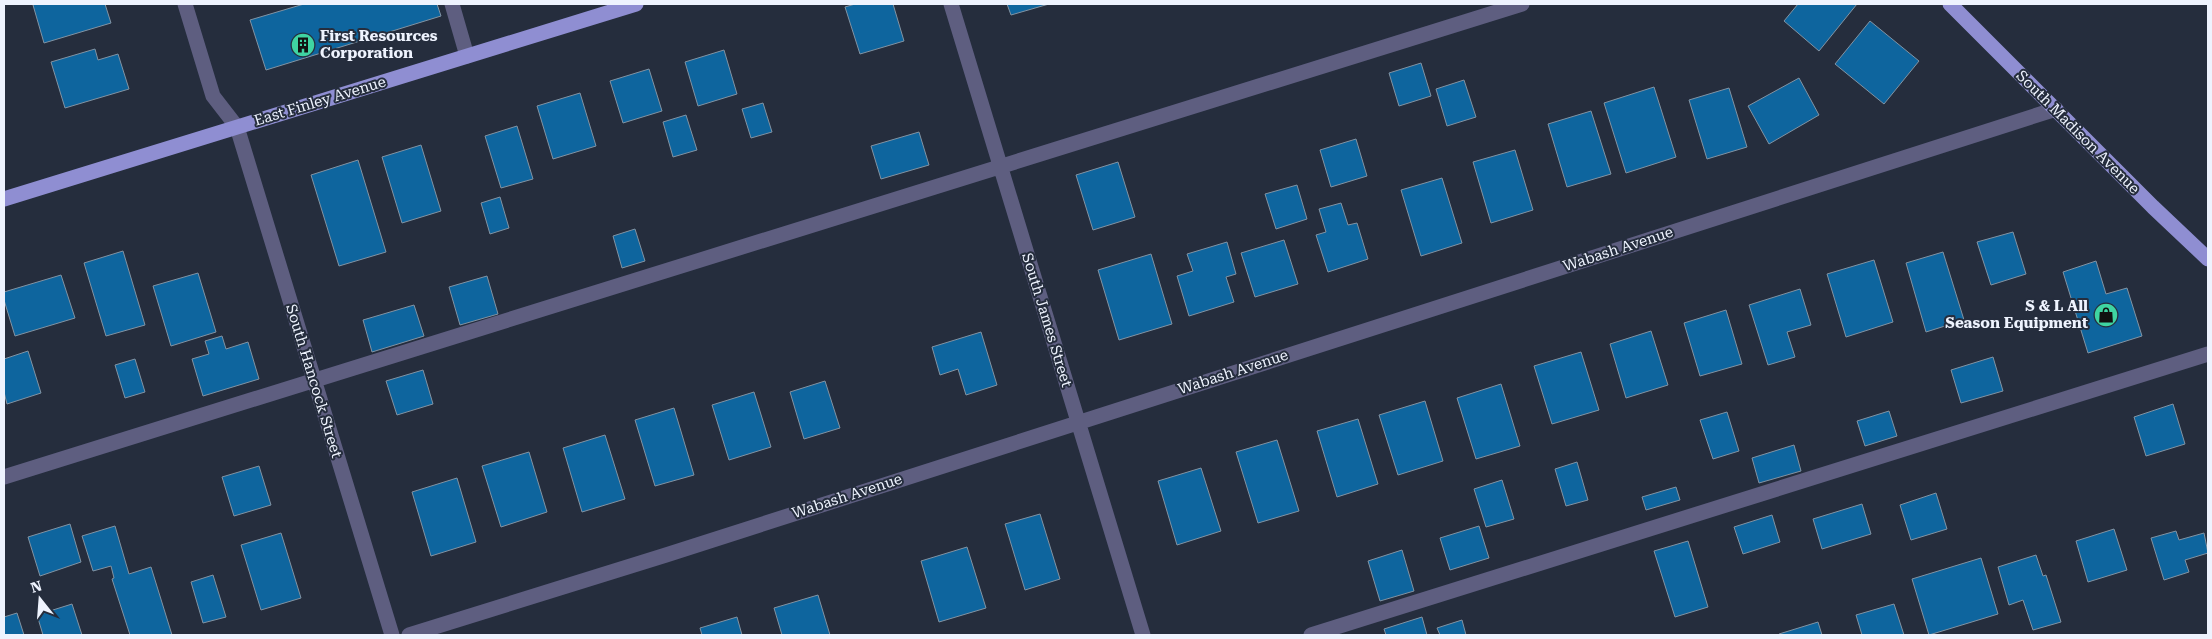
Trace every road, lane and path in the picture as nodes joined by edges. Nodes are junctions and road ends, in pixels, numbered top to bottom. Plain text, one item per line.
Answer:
1 (185, 4) edge
2 (452, 4) edge
3 (636, 4) edge
4 (951, 4) edge
5 (1522, 4) edge
6 (1950, 4) edge
7 (468, 56) junction
8 (2056, 109) junction
9 (237, 128) junction
10 (1000, 165) junction
11 (4, 199) edge
12 (2208, 259) edge
13 (2208, 354) edge
14 (314, 380) junction
15 (1078, 422) junction
16 (4, 477) edge
17 (392, 635) edge
18 (409, 635) edge
19 (1143, 635) edge
20 (1311, 635) edge

1 - 9 street, South Hancock Street
2 - 7 street
3 - 7 main road, East Finley Avenue
4 - 10 street, South James Street
5 - 10 street
6 - 8 main road, South Madison Avenue
7 - 9 main road, East Finley Avenue
8 - 12 main road, South Madison Avenue
8 - 15 street, Wabash Avenue
9 - 11 main road, East Finley Avenue
9 - 14 street, South Hancock Street
10 - 14 street
10 - 15 street, South James Street
13 - 20 street
14 - 16 street
14 - 17 street, South Hancock Street
15 - 18 street, Wabash Avenue
15 - 19 street, South James Street

